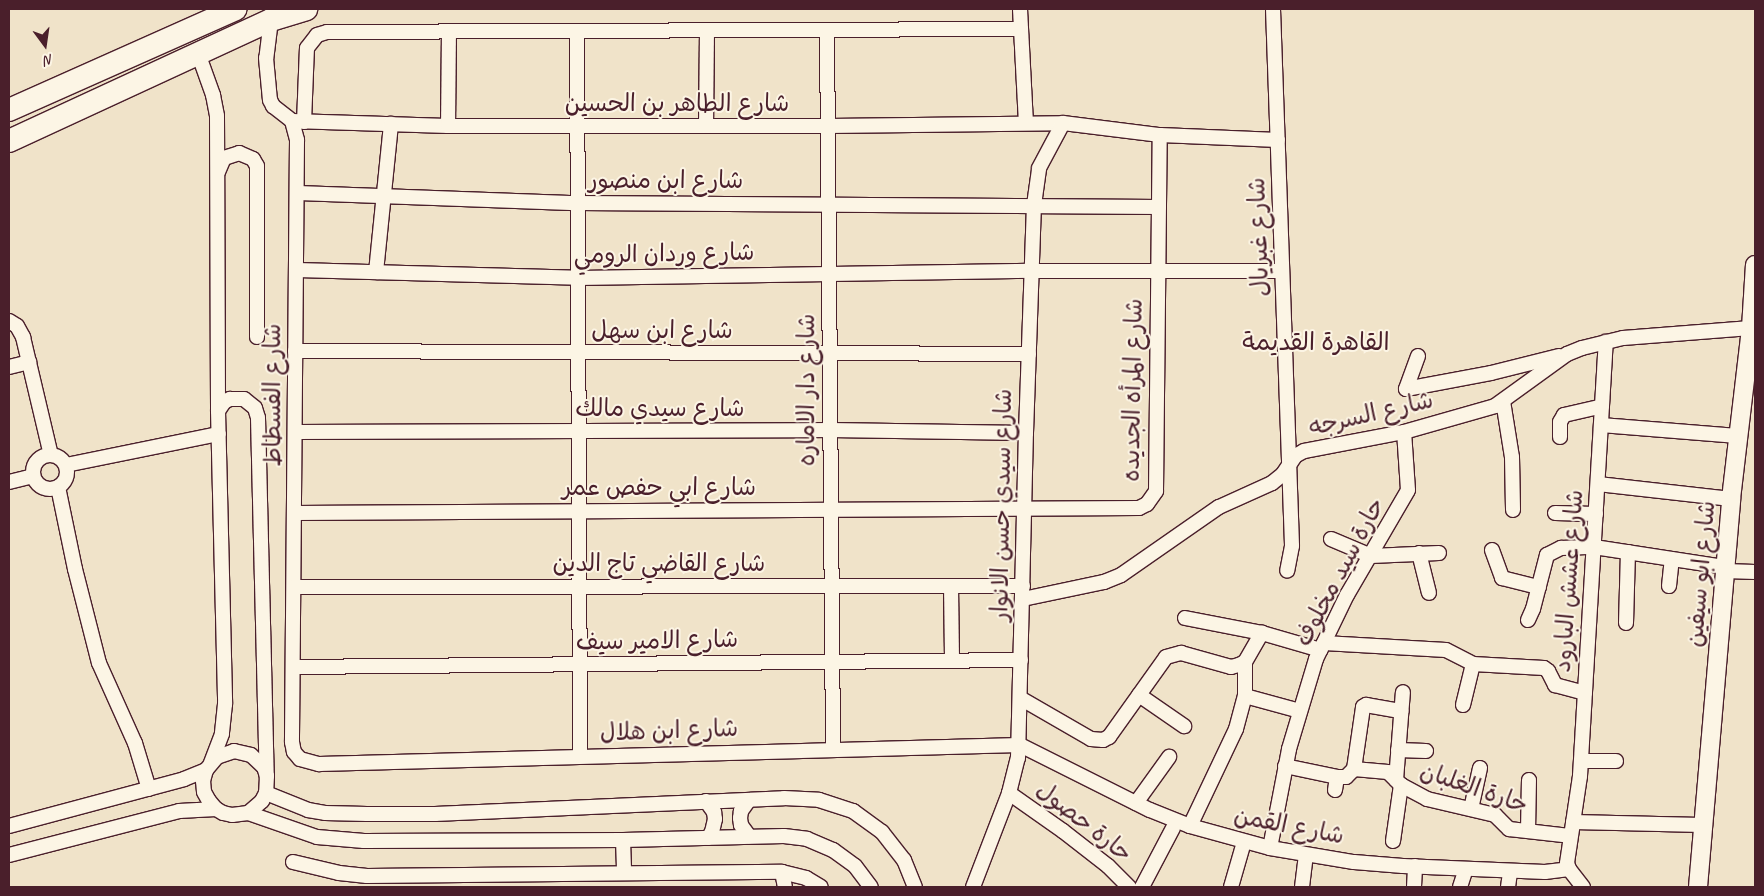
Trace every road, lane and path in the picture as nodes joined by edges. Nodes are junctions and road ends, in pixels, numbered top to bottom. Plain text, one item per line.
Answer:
1 (306, 9) edge
2 (1020, 9) edge
3 (1273, 9) edge
4 (232, 10) edge
5 (271, 20) junction
6 (1021, 29) junction
7 (450, 31) junction
8 (577, 31) junction
9 (707, 31) junction
10 (827, 31) junction
11 (198, 53) junction
12 (9, 110) edge
13 (298, 122) junction
14 (1063, 123) junction
15 (391, 124) junction
16 (1026, 124) junction
17 (448, 126) junction
18 (577, 126) junction
19 (706, 126) junction
20 (828, 126) junction
21 (1160, 135) junction
22 (1278, 140) junction
23 (9, 141) edge
24 (218, 172) junction
25 (298, 193) junction
26 (383, 196) junction
27 (577, 203) junction
28 (828, 204) junction
29 (1034, 205) junction
30 (1159, 207) junction
31 (1755, 264) edge
32 (297, 270) junction
33 (1032, 271) junction
34 (1158, 271) junction
35 (1282, 271) junction
36 (376, 272) junction
37 (829, 275) junction
38 (578, 278) junction
39 (9, 321) edge
40 (1751, 328) junction
41 (257, 337) dead end
42 (1606, 342) junction
43 (295, 351) junction
44 (578, 353) junction
45 (829, 354) junction
46 (1029, 354) junction
47 (1567, 354) junction
48 (1418, 356) dead end
49 (29, 362) junction
50 (9, 368) edge
51 (1502, 401) junction
52 (1602, 406) junction
53 (218, 411) junction
54 (1601, 425) junction
55 (830, 430) junction
56 (295, 432) junction
57 (578, 432) junction
58 (1404, 432) junction
59 (1026, 433) junction
60 (219, 434) junction
61 (1738, 436) junction
62 (1560, 437) dead end
63 (51, 455) junction
64 (1288, 464) junction
65 (66, 466) junction
66 (33, 476) junction
67 (9, 482) edge
68 (1598, 484) junction
69 (58, 487) junction
70 (1731, 499) junction
71 (1024, 509) junction
72 (831, 510) junction
73 (1513, 510) dead end
74 (578, 511) junction
75 (295, 513) junction
76 (1555, 513) dead end
77 (1596, 514) junction
78 (1331, 539) dead end
79 (1594, 547) junction
80 (1492, 550) dead end
81 (1628, 552) junction
82 (1439, 553) dead end
83 (1419, 554) junction
84 (1371, 556) junction
85 (1672, 559) junction
86 (1725, 569) junction
87 (1287, 571) dead end
88 (1755, 572) edge
89 (579, 586) junction
90 (831, 586) junction
91 (951, 586) junction
92 (1669, 586) dead end
93 (294, 587) junction
94 (1539, 587) junction
95 (1023, 593) junction
96 (1429, 593) dead end
97 (1185, 618) dead end
98 (1528, 620) dead end
99 (1626, 624) dead end
100 (1262, 633) junction
101 (1322, 646) junction
102 (1021, 660) junction
103 (952, 661) junction
104 (832, 662) junction
105 (1245, 662) junction
106 (1474, 664) junction
107 (579, 665) junction
108 (293, 666) junction
109 (1403, 692) dead end
110 (1585, 693) junction
111 (1138, 695) junction
112 (1245, 696) junction
113 (1020, 698) junction
114 (1463, 705) dead end
115 (1401, 710) junction
116 (1300, 711) junction
117 (1184, 726) dead end
118 (1020, 745) junction
119 (833, 749) junction
120 (1398, 750) junction
121 (1426, 751) dead end
122 (580, 756) junction
123 (1169, 757) dead end
124 (1581, 761) junction
125 (1616, 761) dead end
126 (319, 764) joint
127 (208, 766) junction
128 (1286, 766) junction
129 (1480, 768) dead end
130 (1354, 769) junction
131 (267, 776) junction
132 (1529, 780) dead end
133 (1399, 783) junction
134 (149, 789) junction
135 (266, 793) junction
136 (1009, 793) junction
137 (749, 800) junction
138 (706, 801) junction
139 (1136, 803) junction
140 (216, 809) junction
141 (1471, 809) junction
142 (248, 813) junction
143 (1702, 825) junction
144 (9, 826) edge
145 (1190, 826) junction
146 (1173, 828) dead end
147 (1571, 829) junction
148 (1528, 831) junction
149 (749, 836) junction
150 (708, 838) junction
151 (623, 840) junction
152 (1394, 841) dead end
153 (1244, 842) junction
154 (1270, 848) junction
155 (9, 855) edge
156 (1306, 855) junction
157 (293, 862) dead end
158 (1415, 866) junction
159 (1466, 869) junction
160 (1569, 869) junction
161 (782, 872) junction
162 (1510, 872) junction
163 (624, 873) junction
164 (785, 887) edge
165 (821, 887) edge
166 (871, 887) edge
167 (915, 887) edge
168 (973, 887) edge
169 (1129, 887) edge
170 (1142, 887) edge
171 (1231, 887) edge
172 (1302, 887) edge
173 (1414, 887) edge
174 (1460, 887) edge
175 (1508, 887) edge
176 (1583, 887) edge
177 (1698, 887) edge

1 - 5 highway
2 - 6 street
3 - 22 street, شارع غبريال
4 - 12 highway
5 - 11 highway
5 - 13 street
6 - 10 street
6 - 16 street
7 - 8 street
7 - 13 street, شارع الفسطاط
7 - 17 street
8 - 9 street
8 - 18 street
9 - 10 street
9 - 19 street
10 - 20 street, شارع دار الاماره
11 - 23 highway
11 - 24 street
13 - 15 street, شارع الطاهر بن الحسين
13 - 25 street, شارع الفسطاط
14 - 16 street, شارع الطاهر بن الحسين
14 - 21 street, شارع الطاهر بن الحسين
14 - 29 street, شارع سيدي حسن الانوار
15 - 17 street, شارع الطاهر بن الحسين
15 - 26 street
16 - 20 street, شارع الطاهر بن الحسين
17 - 18 street, شارع الطاهر بن الحسين
18 - 19 street, شارع الطاهر بن الحسين
18 - 27 street
19 - 20 street, شارع الطاهر بن الحسين
20 - 28 street, شارع دار الاماره
21 - 22 street, شارع الطاهر بن الحسين
21 - 30 street
22 - 35 street, شارع غبريال
24 - 41 street
24 - 53 street
25 - 26 street, شارع ابن منصور
25 - 32 street, شارع الفسطاط
26 - 27 street, شارع ابن منصور
26 - 36 street
27 - 28 street, شارع ابن منصور
27 - 38 street
28 - 29 street, شارع ابن منصور
28 - 37 street, شارع دار الاماره
29 - 30 street, شارع ابن منصور
29 - 33 street, شارع سيدي حسن الانوار
30 - 34 street
31 - 40 street, شارع ابو سيفين
32 - 36 street, شارع وردان الرومي
32 - 43 street, شارع الفسطاط
33 - 34 street, شارع المرأه الجديده
33 - 37 street, شارع وردان الرومي
33 - 46 street, شارع سيدي حسن الانوار
34 - 35 street, شارع المرأه الجديده
34 - 71 street, شارع المرأه الجديده
35 - 64 street, شارع غبريال
36 - 38 street, شارع وردان الرومي
37 - 38 street, شارع وردان الرومي
37 - 45 street, شارع دار الاماره
38 - 44 street
39 - 49 street
40 - 42 street, شارع السرجه
40 - 61 street, شارع ابو سيفين
42 - 47 street, شارع السرجه
42 - 52 street, شارع عشش البارود
43 - 44 street, شارع ابن سهل
43 - 56 street, شارع الفسطاط
44 - 45 street, شارع ابن سهل
44 - 57 street
45 - 46 street, شارع ابن سهل
45 - 55 street, شارع دار الاماره
46 - 59 street, شارع سيدي حسن الانوار
47 - 48 street
47 - 51 street, شارع السرجه
49 - 50 street
49 - 63 street
51 - 58 street, شارع السرجه
51 - 73 street
52 - 54 street, شارع عشش البارود
52 - 62 street
53 - 60 street
53 - 131 street
54 - 61 street
54 - 68 street, شارع عشش البارود
55 - 57 street, شارع سيدي مالك
55 - 59 street, شارع سيدي مالك
55 - 72 street, شارع دار الاماره
56 - 57 street, شارع سيدي مالك
56 - 75 street, شارع الفسطاط
57 - 74 street
58 - 64 street, شارع السرجه
58 - 84 street, حارة سيد مخلوف
59 - 71 street, شارع سيدي حسن الانوار
60 - 65 street
60 - 127 street
61 - 70 street, شارع ابو سيفين
63 - 65 street
63 - 66 street
64 - 87 street, شارع غبريال
64 - 95 street, شارع السرجه
65 - 69 street
66 - 67 street
66 - 69 street
68 - 70 street
68 - 77 street, شارع عشش البارود
69 - 134 street
70 - 86 street, شارع ابو سيفين
71 - 72 street, شارع ابي حفص عمر
71 - 95 street, شارع سيدي حسن الانوار
72 - 74 street, شارع ابي حفص عمر
72 - 90 street, شارع دار الاماره
74 - 75 street, شارع ابي حفص عمر
74 - 89 street
75 - 93 street, شارع الفسطاط
76 - 77 street
77 - 79 street, شارع عشش البارود
78 - 84 street
79 - 81 street
79 - 94 street
79 - 110 street, شارع عشش البارود
80 - 94 street
81 - 85 street
81 - 99 street
82 - 83 street
83 - 84 street
83 - 96 street
84 - 101 street, حارة سيد مخلوف
85 - 86 street
85 - 92 street
86 - 88 street
86 - 143 street, شارع ابو سيفين
89 - 90 street, شارع القاضي تاج الدين
89 - 93 street, شارع القاضي تاج الدين
89 - 107 street
90 - 91 street, شارع القاضي تاج الدين
90 - 104 street, شارع دار الاماره
91 - 95 street, شارع القاضي تاج الدين
91 - 103 street
93 - 108 street, شارع الفسطاط
94 - 98 street
95 - 102 street, شارع سيدي حسن الانوار
97 - 100 street
100 - 101 street
100 - 105 street
101 - 106 street
101 - 116 street, حارة سيد مخلوف
102 - 103 street, شارع الامير سيف
102 - 113 street, شارع سيدي حسن الانوار
103 - 104 street, شارع الامير سيف
104 - 107 street, شارع الامير سيف
104 - 119 street, شارع دار الاماره
105 - 111 street
105 - 112 street
106 - 110 street
106 - 114 street
107 - 108 street, شارع الامير سيف
107 - 122 street
108 - 126 street, شارع الفسطاط
109 - 115 street
110 - 124 street, شارع عشش البارود
111 - 113 street
111 - 117 street
112 - 116 street
112 - 145 street
113 - 118 street, شارع سيدي حسن الانوار
115 - 120 street
115 - 130 street
116 - 128 street, حارة سيد مخلوف
118 - 119 street, شارع ابن هلال
118 - 136 street, شارع سيدي حسن الانوار
118 - 139 street, شارع القمن
119 - 122 street, شارع ابن هلال
120 - 121 street
120 - 133 street
122 - 126 street, شارع ابن هلال
123 - 139 street
124 - 125 street
124 - 147 street, شارع عشش البارود
127 - 131 street
127 - 134 street
127 - 140 street
128 - 130 street
128 - 154 street, حارة سيد مخلوف
129 - 141 street
130 - 133 street, حارة الغلبان
131 - 135 street
132 - 148 street
133 - 141 street, حارة الغلبان
133 - 152 street
134 - 144 street
135 - 138 street
135 - 142 street
136 - 168 street, شارع سيدي حسن الانوار
136 - 169 street, حارة حصول
137 - 138 street
137 - 149 street
137 - 167 street
138 - 150 street
139 - 145 street, شارع القمن
140 - 142 street
140 - 155 street
141 - 148 street, حارة الغلبان
142 - 151 street
143 - 147 street, حارة الغلبان
143 - 177 street, شارع ابو سيفين
145 - 153 street, شارع القمن
146 - 170 street
147 - 148 street, حارة الغلبان
147 - 160 street, شارع عشش البارود
149 - 150 street
149 - 166 street
150 - 151 street
151 - 163 street
153 - 154 street, شارع القمن
153 - 171 street
154 - 156 street, شارع القمن
156 - 158 street, شارع القمن
156 - 172 street
157 - 163 street
158 - 159 street, شارع القمن
158 - 173 street
159 - 162 street, شارع القمن
159 - 174 street
160 - 162 street, شارع القمن
160 - 176 street
161 - 163 street
161 - 164 street
161 - 165 street
162 - 175 street

